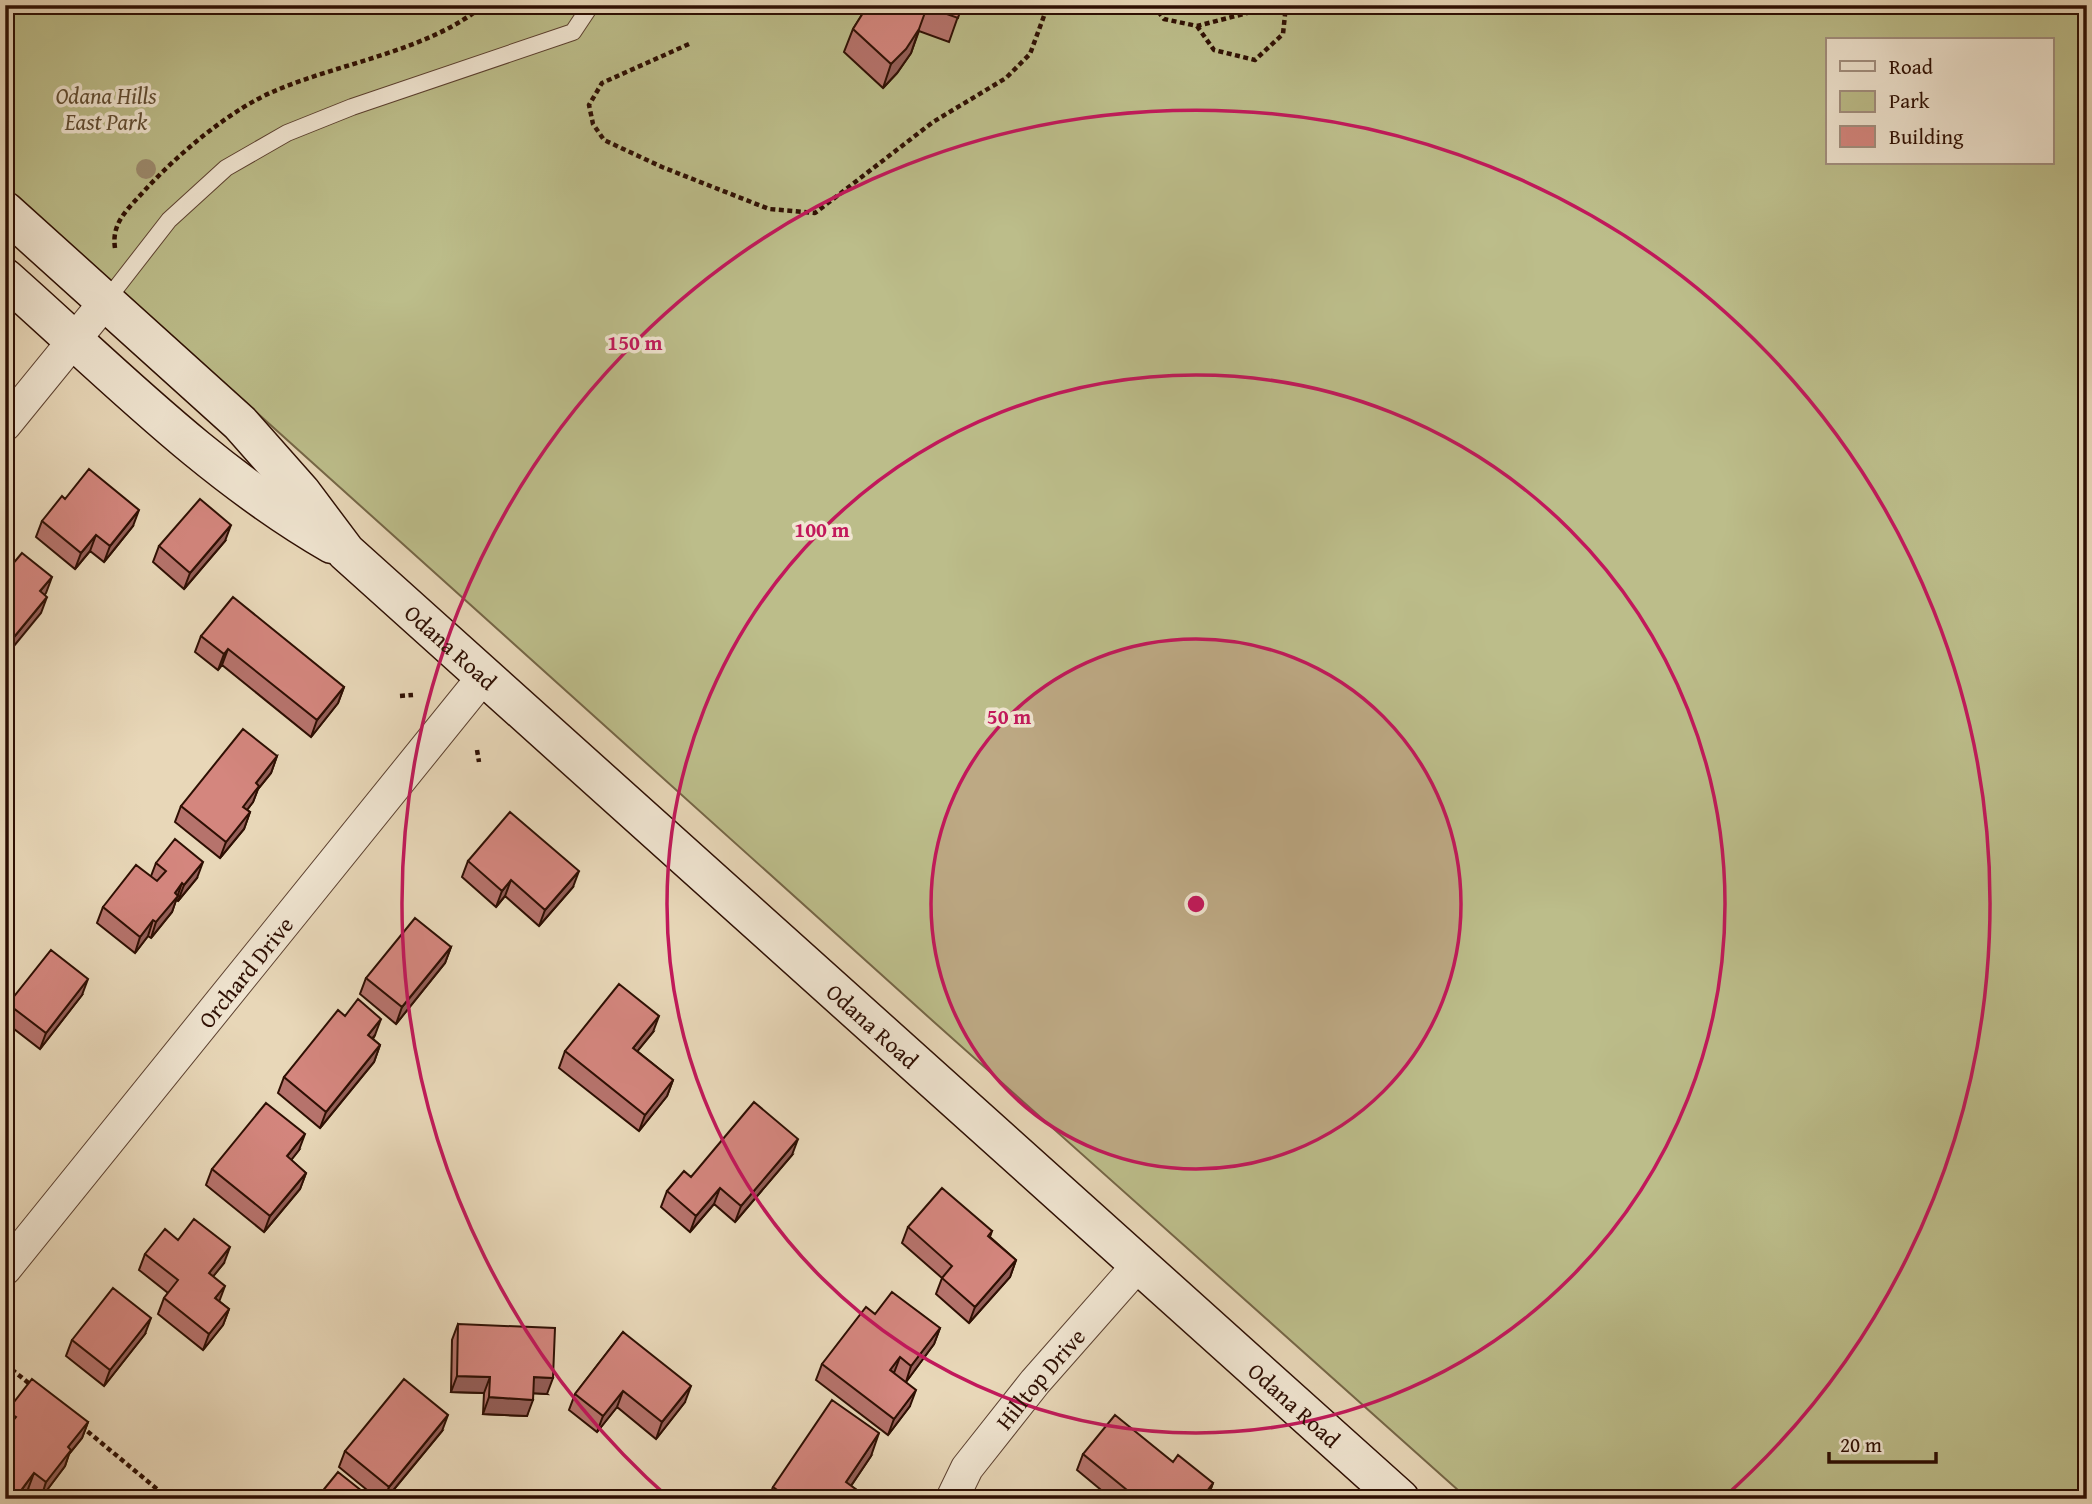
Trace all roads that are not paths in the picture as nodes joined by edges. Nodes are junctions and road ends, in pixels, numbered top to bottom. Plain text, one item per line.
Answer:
1 (591, 5) edge
2 (5, 211) edge
3 (5, 278) edge
4 (106, 301) junction
5 (74, 340) junction
6 (5, 425) edge
7 (346, 552) junction
8 (484, 676) junction
9 (1139, 1264) junction
10 (5, 1269) edge
11 (952, 1499) edge
12 (1400, 1499) edge

1 - 4 lane
2 - 4 street, Odana Road
3 - 5 street, Odana Road
4 - 5 street
4 - 7 street, Odana Road
5 - 6 street
5 - 7 street, Odana Road
7 - 8 street, Odana Road
8 - 9 street, Odana Road
8 - 10 street, Orchard Drive
9 - 11 street, Hilltop Drive
9 - 12 street, Odana Road

